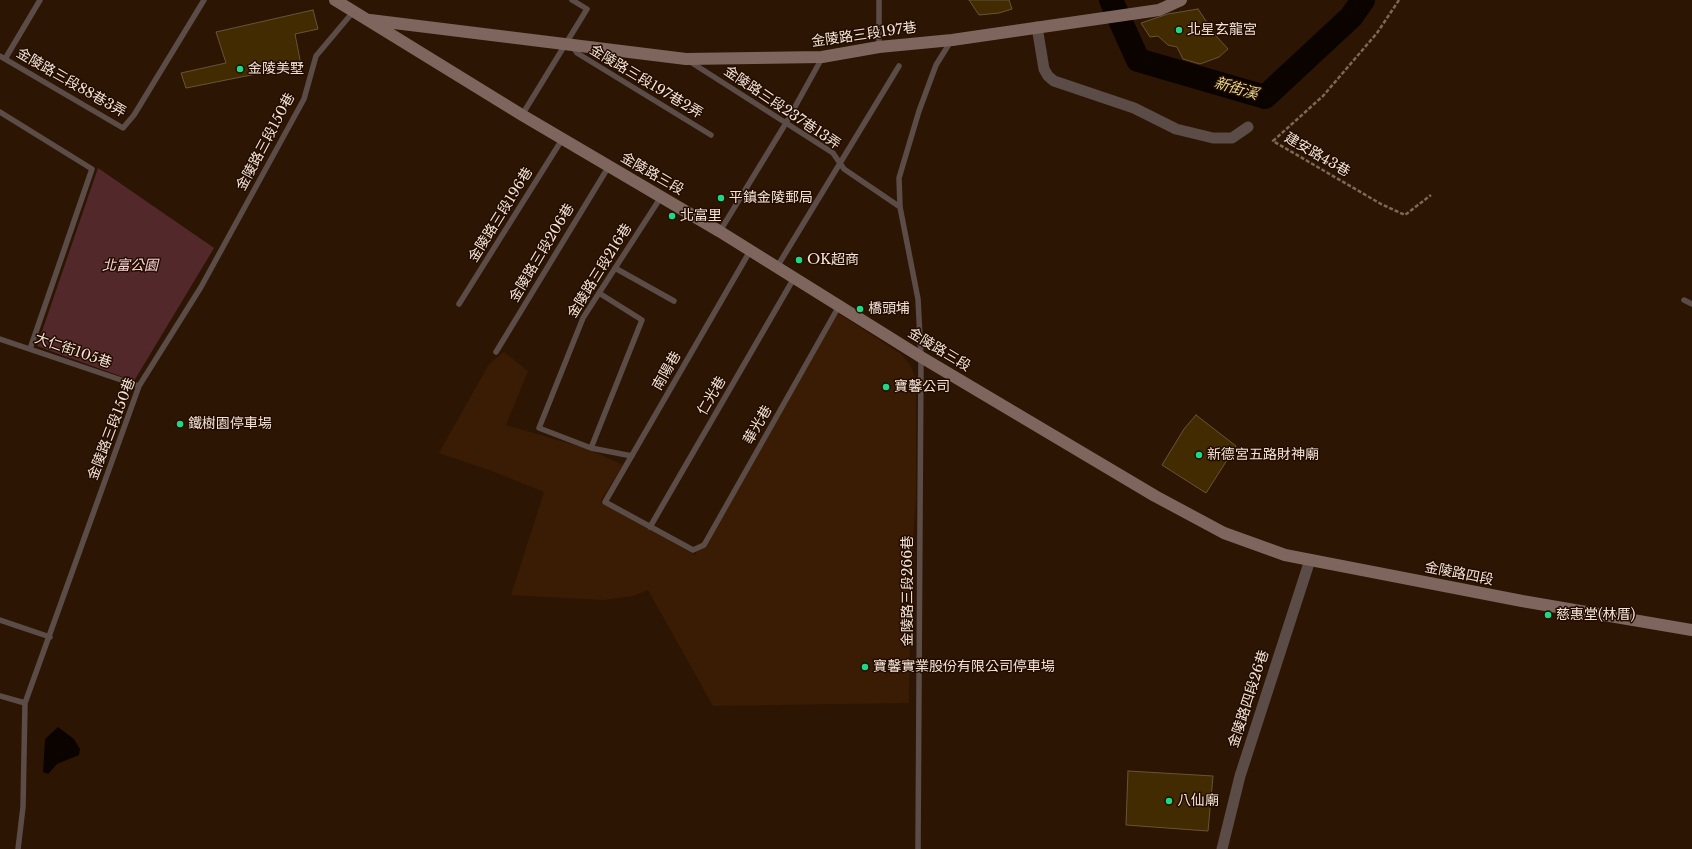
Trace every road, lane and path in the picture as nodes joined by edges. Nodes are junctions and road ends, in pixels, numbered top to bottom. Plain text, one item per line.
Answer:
1 (40, 0) edge
2 (204, 0) edge
3 (335, 0) edge
4 (572, 0) edge
5 (879, 0) edge
6 (1180, 0) edge
7 (1399, 0) edge
8 (353, 12) junction
9 (364, 19) junction
10 (1037, 27) junction
11 (952, 40) junction
12 (569, 44) junction
13 (879, 47) junction
14 (2, 58) edge
15 (822, 58) junction
16 (686, 59) junction
17 (899, 66) dead end
18 (0, 112) edge
19 (522, 115) junction
20 (786, 123) junction
21 (1248, 127) dead end
22 (711, 135) dead end
23 (563, 138) junction
24 (840, 162) junction
25 (609, 166) junction
26 (1431, 195) dead end
27 (661, 196) junction
28 (900, 207) junction
29 (719, 231) junction
30 (750, 251) junction
31 (778, 267) junction
32 (615, 268) junction
33 (794, 278) junction
34 (598, 293) junction
35 (1684, 300) dead end
36 (674, 301) dead end
37 (459, 304) dead end
38 (1692, 304) edge
39 (839, 306) junction
40 (0, 339) edge
41 (30, 349) junction
42 (496, 352) dead end
43 (921, 357) junction
44 (139, 386) junction
45 (591, 448) junction
46 (632, 456) junction
47 (650, 527) junction
48 (1224, 533) joint
49 (1310, 560) junction
50 (0, 620) edge
51 (1692, 630) edge
52 (50, 638) junction
53 (0, 696) edge
54 (25, 703) junction
55 (18, 849) edge
56 (918, 849) edge
57 (1222, 849) edge

1 - 14 lane
2 - 14 lane, 金陵路三段88巷3弄
3 - 8 main road, 金陵路三段
4 - 12 lane
5 - 13 lane
6 - 10 main road, 金陵路三段197巷
7 - 26 path, 建安路43巷
8 - 9 main road, 金陵路三段
8 - 44 lane, 金陵路三段150巷
9 - 12 main road, 金陵路三段197巷
9 - 19 main road, 金陵路三段
10 - 11 main road, 金陵路三段197巷
10 - 21 street
11 - 13 main road, 金陵路三段197巷
11 - 28 lane, 金陵路三段266巷
12 - 16 main road, 金陵路三段197巷
12 - 19 lane
12 - 22 lane, 金陵路三段197巷2弄
13 - 15 main road, 金陵路三段197巷
15 - 16 main road, 金陵路三段197巷
15 - 20 lane
16 - 20 lane, 金陵路三段237巷13弄
17 - 24 lane
18 - 41 lane
19 - 23 main road, 金陵路三段
20 - 24 lane, 金陵路三段237巷13弄
20 - 29 lane
23 - 25 main road, 金陵路三段
23 - 37 lane, 金陵路三段196巷
24 - 28 lane, 金陵路三段237巷13弄
24 - 31 lane
25 - 27 main road, 金陵路三段
25 - 42 lane, 金陵路三段206巷
27 - 29 main road, 金陵路三段
27 - 32 lane, 金陵路三段216巷
28 - 43 lane, 金陵路三段266巷
29 - 30 main road, 金陵路三段
30 - 31 main road, 金陵路三段
30 - 46 lane, 南陽巷
31 - 33 main road, 金陵路三段
32 - 34 lane, 金陵路三段216巷
32 - 36 lane
33 - 39 main road, 金陵路三段
33 - 47 lane, 仁光巷
34 - 45 lane
34 - 45 lane, 金陵路三段216巷
35 - 38 lane
39 - 43 main road, 金陵路三段
39 - 47 lane, 華光巷
40 - 41 lane, 大仁街105巷
41 - 44 lane, 大仁街105巷
43 - 48 main road, 金陵路三段
43 - 56 lane, 金陵路三段266巷
44 - 52 lane, 金陵路三段150巷
45 - 46 lane
46 - 47 lane, 南陽巷
48 - 49 main road, 金陵路四段
49 - 51 main road, 金陵路四段
49 - 57 street, 金陵路四段26巷
50 - 52 lane
52 - 54 lane, 金陵路三段150巷
53 - 54 lane
54 - 55 lane, 金陵路三段150巷

